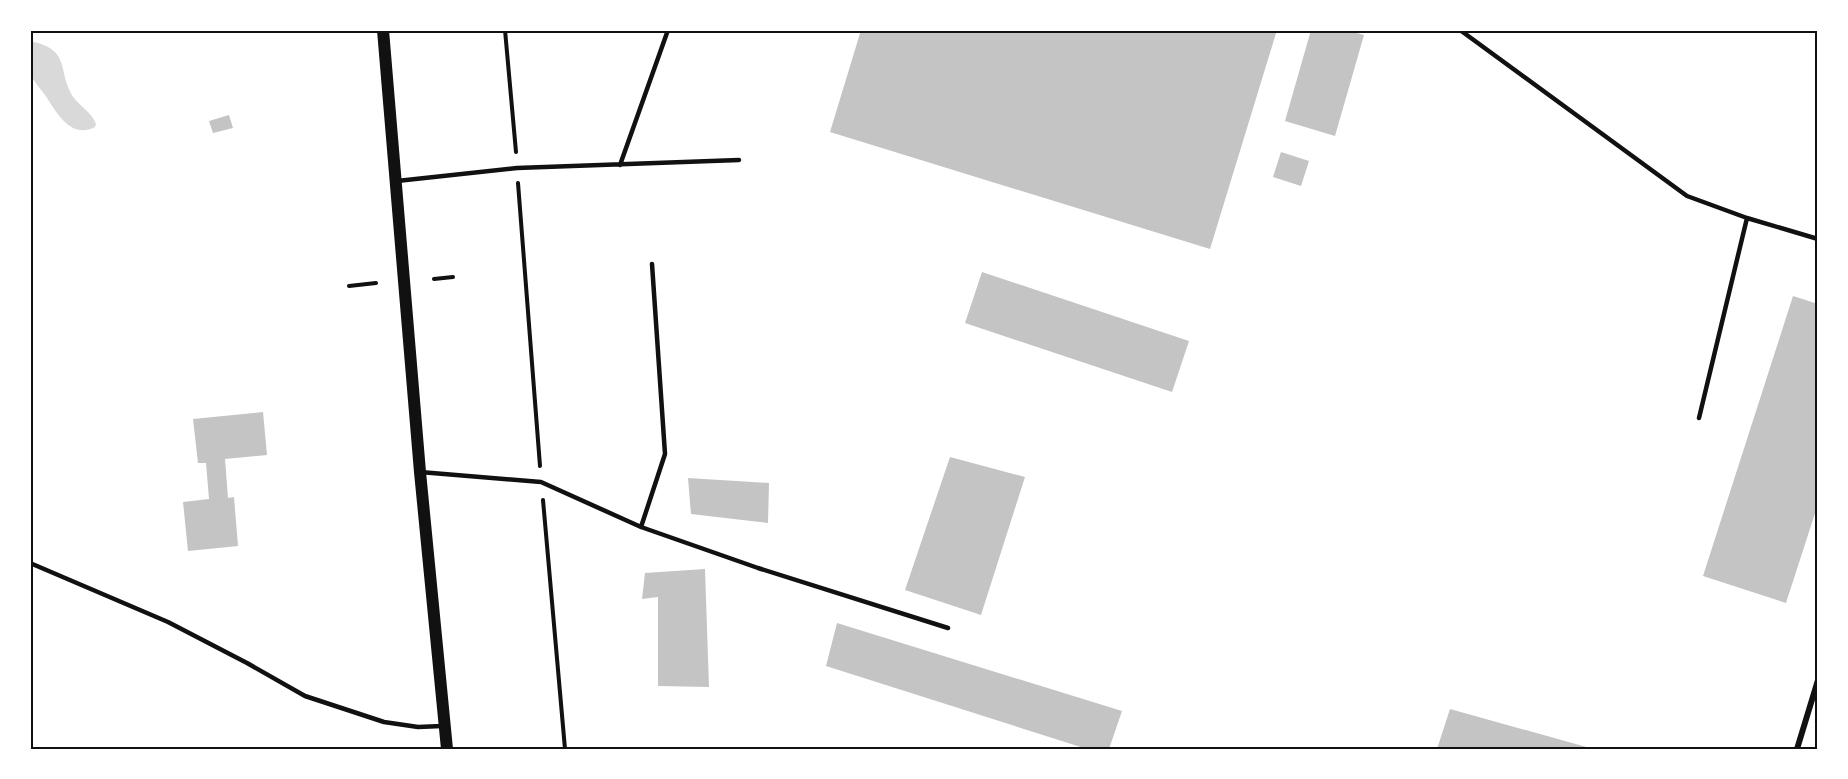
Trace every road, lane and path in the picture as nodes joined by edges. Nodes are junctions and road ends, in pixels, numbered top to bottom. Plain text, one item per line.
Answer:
1 (382, 30) edge
2 (505, 30) edge
3 (668, 30) edge
4 (1460, 30) edge
5 (739, 160) dead end
6 (620, 165) junction
7 (517, 168) junction
8 (397, 181) junction
9 (1747, 218) junction
10 (1818, 239) edge
11 (652, 264) dead end
12 (453, 277) dead end
13 (434, 279) dead end
14 (376, 283) dead end
15 (348, 285) dead end
16 (1699, 418) dead end
17 (420, 472) junction
18 (541, 482) junction
19 (641, 527) junction
20 (30, 563) edge
21 (948, 628) dead end
22 (1818, 680) edge
23 (445, 726) junction
24 (447, 749) edge
25 (565, 749) edge
26 (1797, 749) edge

1 - 8 main road
2 - 7 path
3 - 6 lane
4 - 9 lane
5 - 6 lane
6 - 7 lane
7 - 8 lane
7 - 18 path
8 - 17 main road
9 - 10 lane
9 - 16 lane
11 - 19 lane
12 - 13 path
14 - 15 path
17 - 18 lane
17 - 23 main road
18 - 19 lane
18 - 25 path
19 - 21 lane
20 - 23 lane
22 - 26 street
23 - 24 main road

